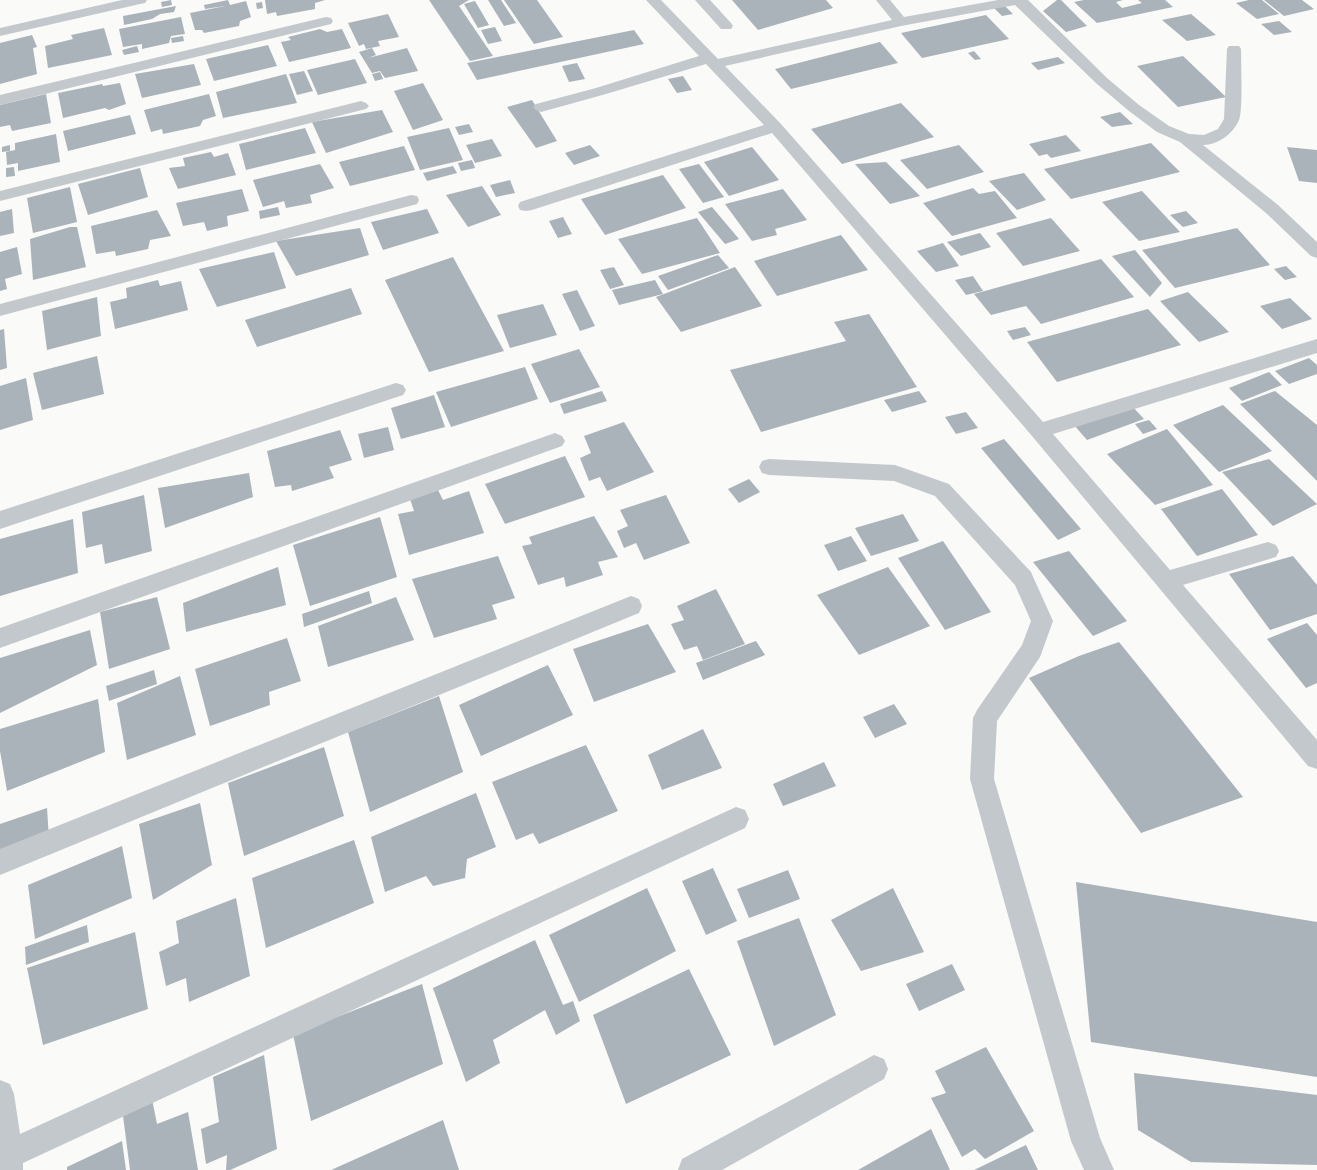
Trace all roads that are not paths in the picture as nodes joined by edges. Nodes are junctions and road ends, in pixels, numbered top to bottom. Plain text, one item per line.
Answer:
1 (140, 0) edge
2 (653, 0) edge
3 (702, 0) edge
4 (883, 0) edge
5 (1020, 0) edge
6 (326, 21) dead end
7 (901, 22) junction
8 (726, 26) dead end
9 (0, 32) edge
10 (1234, 49) dead end
11 (712, 61) junction
12 (0, 100) edge
13 (361, 106) dead end
14 (540, 107) dead end
15 (775, 127) junction
16 (1186, 139) junction
17 (0, 196) edge
18 (411, 200) dead end
19 (526, 206) dead end
20 (1317, 252) edge
21 (0, 310) edge
22 (1317, 346) edge
23 (396, 390) dead end
24 (1039, 430) junction
25 (555, 441) dead end
26 (769, 466) dead end
27 (0, 520) edge
28 (1268, 551) dead end
29 (1166, 580) junction
30 (631, 606) dead end
31 (0, 638) edge
32 (1317, 758) edge
33 (736, 819) dead end
34 (0, 862) edge
35 (874, 1069) dead end
36 (0, 1094) edge
37 (5, 1161) edge
38 (693, 1170) edge
39 (1099, 1170) edge

1 - 9 street
2 - 11 street
3 - 8 street
4 - 7 street
5 - 7 street
5 - 16 street
6 - 12 street
7 - 11 street
10 - 16 street
11 - 14 street
11 - 15 street
13 - 17 street
15 - 19 street
15 - 24 street
16 - 20 street
18 - 21 street
22 - 24 street
23 - 27 street
24 - 29 street
25 - 31 street
26 - 39 street
28 - 29 street
29 - 32 street
30 - 34 street
33 - 37 street
35 - 38 street
36 - 37 street

